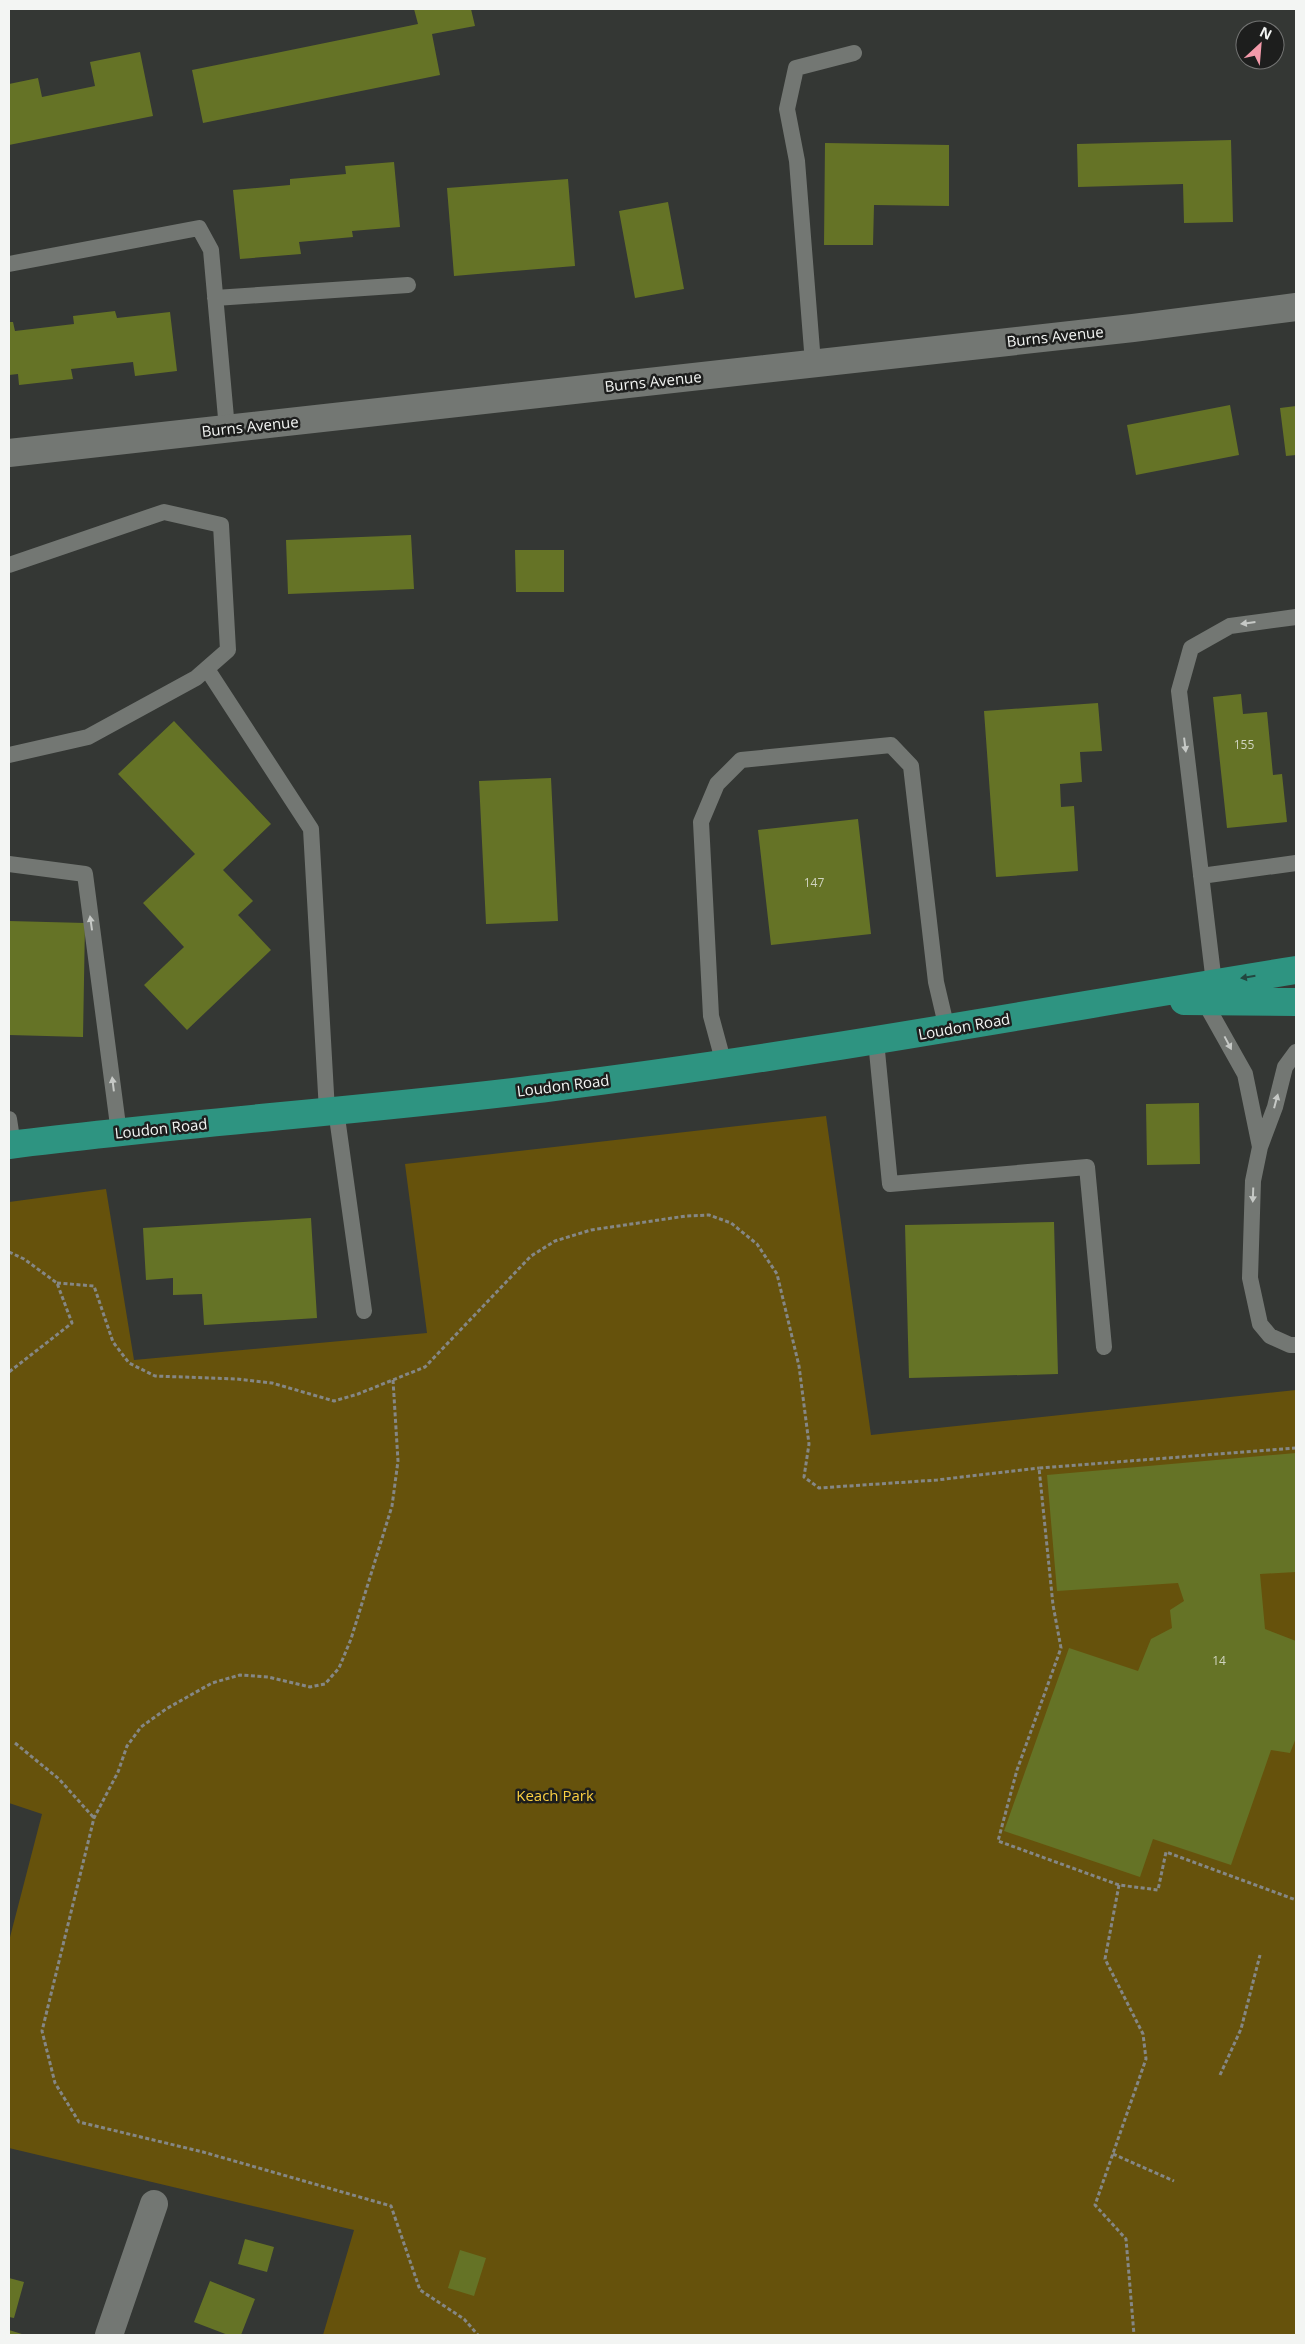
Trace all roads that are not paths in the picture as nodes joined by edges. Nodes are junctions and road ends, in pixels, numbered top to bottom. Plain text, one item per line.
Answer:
1 (854, 53) dead end
2 (9, 264) edge
3 (408, 285) dead end
4 (215, 298) junction
5 (1296, 307) edge
6 (813, 363) junction
7 (227, 429) junction
8 (9, 453) edge
9 (9, 565) edge
10 (1296, 617) edge
11 (207, 669) junction
12 (9, 755) edge
13 (1296, 863) edge
14 (9, 864) edge
15 (1201, 876) junction
16 (1296, 970) edge
17 (1209, 992) junction
18 (1296, 1002) edge
19 (948, 1029) junction
20 (876, 1041) junction
21 (1296, 1052) edge
22 (724, 1064) junction
23 (331, 1111) junction
24 (119, 1133) junction
25 (10, 1136) edge
26 (1260, 1146) junction
27 (364, 1311) dead end
28 (1296, 1345) edge
29 (1104, 1347) dead end
30 (154, 2204) dead end
31 (109, 2335) edge

1 - 6 lane
2 - 4 lane
3 - 4 lane
4 - 7 lane
5 - 6 street, Burns Avenue
6 - 7 street, Burns Avenue
7 - 8 street, Burns Avenue
9 - 11 lane
10 -> 15 lane
11 - 12 lane
11 - 23 lane
13 - 15 lane
24 -> 14 lane
15 - 17 lane
16 -> 17 main road, Loudon Road
17 - 18 main road, Loudon Road
17 - 19 main road, Loudon Road
17 -> 26 lane
19 - 20 main road, Loudon Road
19 - 22 lane
20 - 22 main road, Loudon Road
20 - 29 lane
26 -> 21 lane
22 - 23 main road, Loudon Road
23 - 24 main road, Loudon Road
23 - 27 lane
24 - 25 main road, Loudon Road
26 -> 28 lane
30 - 31 street

